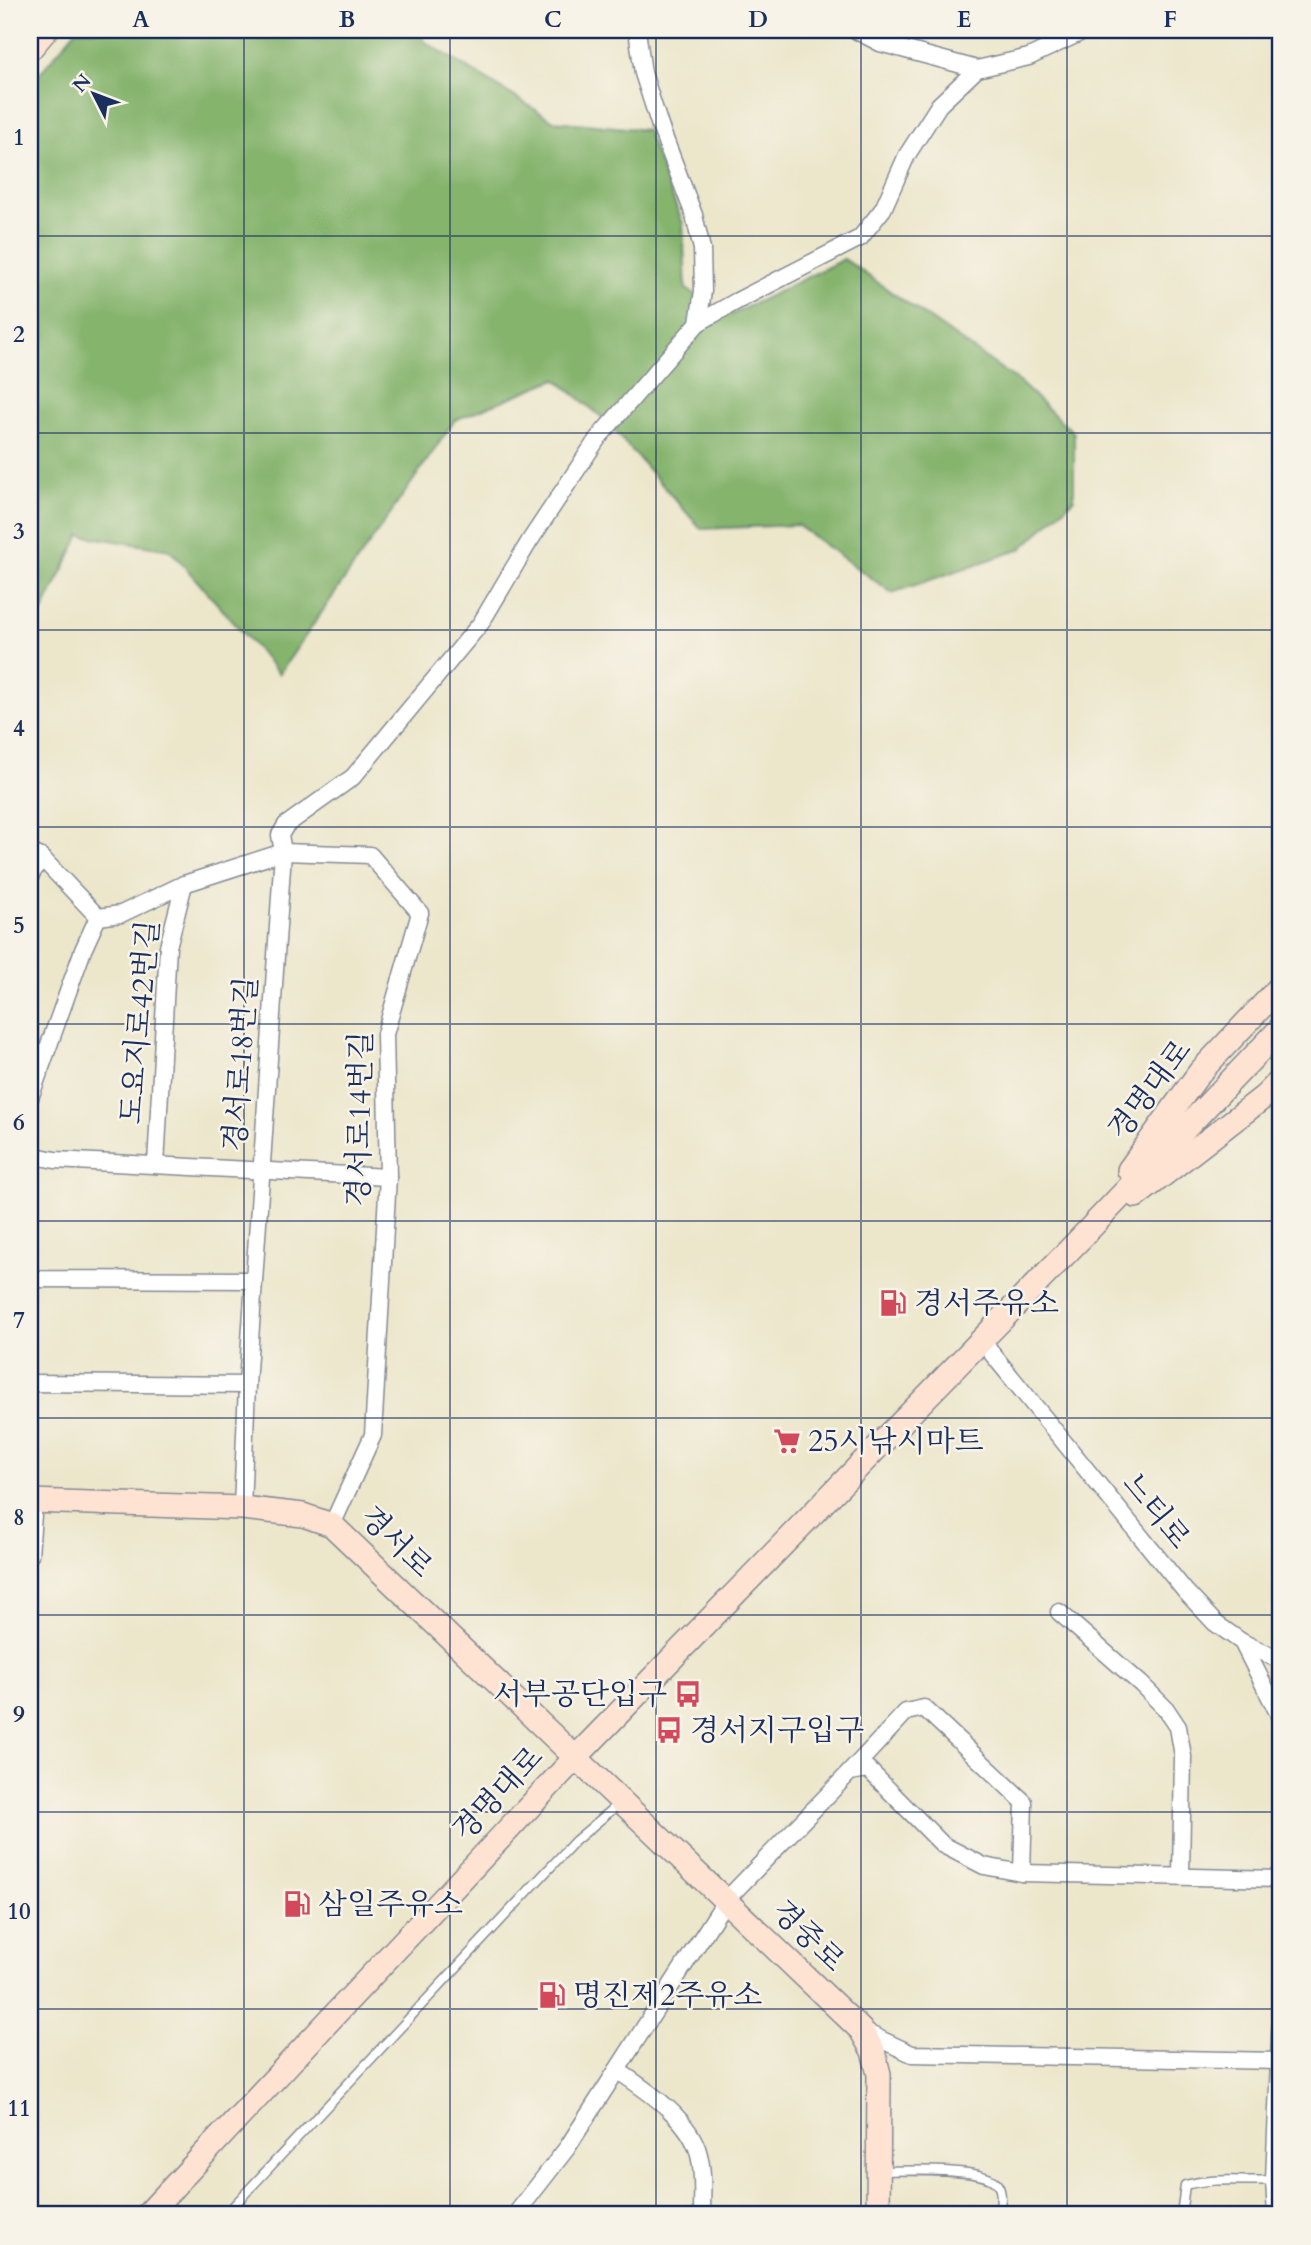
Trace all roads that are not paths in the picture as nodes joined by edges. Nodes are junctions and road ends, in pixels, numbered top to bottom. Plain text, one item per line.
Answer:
1 (46, 30) edge
2 (638, 30) edge
3 (855, 30) edge
4 (1086, 30) edge
5 (30, 49) edge
6 (977, 69) junction
7 (698, 323) junction
8 (283, 852) junction
9 (35, 854) edge
10 (30, 877) edge
11 (184, 884) junction
12 (98, 917) junction
13 (1281, 986) edge
14 (1281, 1028) edge
15 (1281, 1080) edge
16 (30, 1098) edge
17 (30, 1154) edge
18 (156, 1165) junction
19 (261, 1171) junction
20 (388, 1177) junction
21 (1078, 1241) junction
22 (30, 1277) edge
23 (254, 1280) junction
24 (981, 1340) junction
25 (30, 1384) edge
26 (247, 1385) junction
27 (32, 1501) edge
28 (242, 1508) junction
29 (332, 1525) junction
30 (30, 1555) edge
31 (1059, 1612) dead end
32 (1242, 1642) junction
33 (1281, 1661) edge
34 (1281, 1720) edge
35 (576, 1757) junction
36 (850, 1772) junction
37 (622, 1801) junction
38 (1022, 1873) junction
39 (1181, 1875) junction
40 (1281, 1880) edge
41 (726, 1900) junction
42 (1281, 2014) edge
43 (861, 2030) junction
44 (1281, 2061) edge
45 (617, 2070) junction
46 (878, 2171) junction
47 (1274, 2180) junction
48 (146, 2215) edge
49 (225, 2215) edge
50 (515, 2215) edge
51 (702, 2215) edge
52 (878, 2215) edge
53 (999, 2215) edge
54 (1181, 2215) edge
55 (1276, 2215) edge

1 - 5 main road
2 - 7 street
3 - 6 street
4 - 6 street
6 - 7 street
7 - 8 street, 경서로18번길
8 - 11 street, 경서로14번길
8 - 19 street, 경서로18번길
8 - 20 street, 경서로14번길
9 - 10 street
9 - 12 street
11 - 12 street, 경서로14번길
11 - 18 street, 도요지로42번길
12 - 16 street
13 - 21 main road, 경명대로
14 - 21 main road, 경명대로
15 - 21 main road, 경명대로
17 - 18 street, 도요지로42번길
18 - 19 street, 도요지로42번길
19 - 20 street, 도요지로42번길
19 - 23 street, 경서로18번길
20 - 29 street, 경서로14번길
21 - 24 main road, 경명대로
22 - 23 street
23 - 26 street, 경서로18번길
24 - 32 street, 느티로
24 - 35 main road, 경명대로
25 - 26 street
26 - 28 street, 경서로18번길
27 - 28 main road, 경서로
27 - 30 street
28 - 29 main road, 경서로
29 - 35 main road, 경서로
31 - 39 street
32 - 33 street
32 - 34 street, 느티로
35 - 37 main road, 경중로
35 - 48 main road, 경명대로
36 - 38 street
36 - 38 street
36 - 41 street
37 - 41 main road, 경중로
37 - 49 lane
38 - 39 street
39 - 40 street
41 - 43 main road, 경중로
41 - 45 street
42 - 44 street
43 - 44 street
43 - 46 main road, 경중로
44 - 47 street
45 - 50 street
45 - 51 street
46 - 52 main road, 경중로
46 - 53 lane
47 - 54 lane
47 - 55 street

